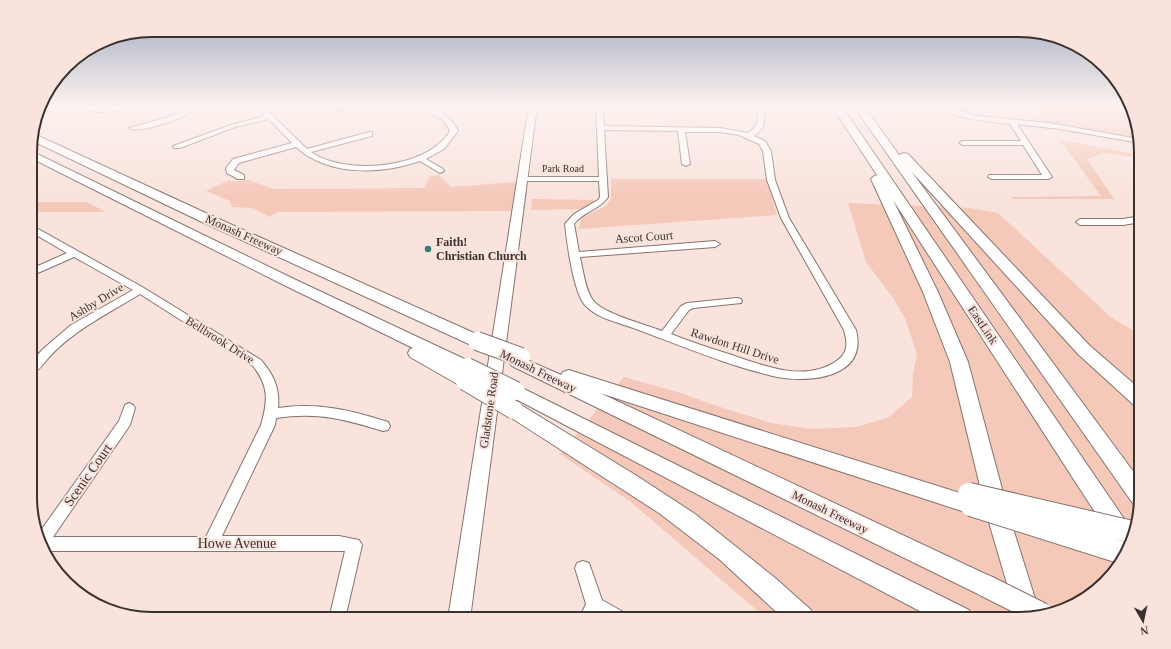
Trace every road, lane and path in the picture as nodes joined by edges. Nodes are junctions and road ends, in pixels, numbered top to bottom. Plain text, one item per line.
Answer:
1 (207, 135) edge
2 (288, 135) edge
3 (364, 135) edge
4 (452, 135) edge
5 (528, 135) edge
6 (601, 135) edge
7 (682, 135) edge
8 (746, 135) edge
9 (879, 135) edge
10 (885, 135) edge
11 (1020, 135) edge
12 (1107, 135) edge
13 (856, 136) joint
14 (752, 137) joint
15 (38, 139) edge
16 (1133, 140) edge
17 (963, 143) dead end
18 (1025, 143) junction
19 (297, 144) junction
20 (177, 146) dead end
21 (306, 151) junction
22 (37, 157) edge
23 (420, 158) junction
24 (686, 164) dead end
25 (440, 171) dead end
26 (240, 177) dead end
27 (992, 177) dead end
28 (522, 179) junction
29 (603, 179) junction
30 (1134, 220) edge
31 (1080, 222) dead end
32 (37, 231) edge
33 (715, 244) dead end
34 (74, 253) junction
35 (575, 255) junction
36 (37, 270) edge
37 (140, 290) junction
38 (737, 301) dead end
39 (664, 336) junction
40 (519, 359) junction
41 (37, 363) edge
42 (1134, 395) edge
43 (515, 401) junction
44 (129, 408) dead end
45 (271, 414) junction
46 (383, 426) dead end
47 (1134, 489) edge
48 (970, 500) junction
49 (1128, 531) edge
50 (45, 537) edge
51 (1125, 540) edge
52 (47, 544) edge
53 (211, 544) junction
54 (1120, 552) edge
55 (583, 568) dead end
56 (1036, 611) edge
57 (339, 612) edge
58 (460, 612) edge
59 (591, 612) edge
60 (794, 612) edge
61 (946, 612) edge
62 (1028, 612) edge

1 - 20 street
2 - 19 street
3 - 21 street
4 - 23 street
5 - 28 main road, Gladstone Road
6 - 29 street, Rawdon Hill Drive
7 - 24 street
8 - 14 street
9 - 47 highway
10 - 42 highway
11 - 18 street
12 - 16 street
13 - 51 highway, EastLink
13 - 62 highway
14 - 39 street, Rawdon Hill Drive
15 - 40 highway, Monash Freeway, bridge
17 - 18 street
18 - 27 street
19 - 21 street
19 - 26 street
21 - 23 street
22 - 43 highway, Monash Freeway, bridge
23 - 25 street
28 - 29 street, Park Road
28 - 58 main road, Gladstone Road
29 - 35 street, Rawdon Hill Drive
30 - 31 street
32 - 34 street, Bellbrook Drive
33 - 35 street, Ascot Court
34 - 36 street
34 - 37 street, Bellbrook Drive
35 - 39 street, Rawdon Hill Drive
37 - 41 street, Ashby Drive
37 - 45 street, Bellbrook Drive
38 - 39 street
40 - 48 highway
40 - 56 highway, Monash Freeway, bridge
43 - 60 highway
43 - 61 highway
44 - 50 street, Scenic Court
45 - 46 street
45 - 53 street, Bellbrook Drive
48 - 49 highway, bridge
48 - 54 highway, bridge
52 - 53 street, Howe Avenue
53 - 57 street, Howe Avenue
55 - 59 street

